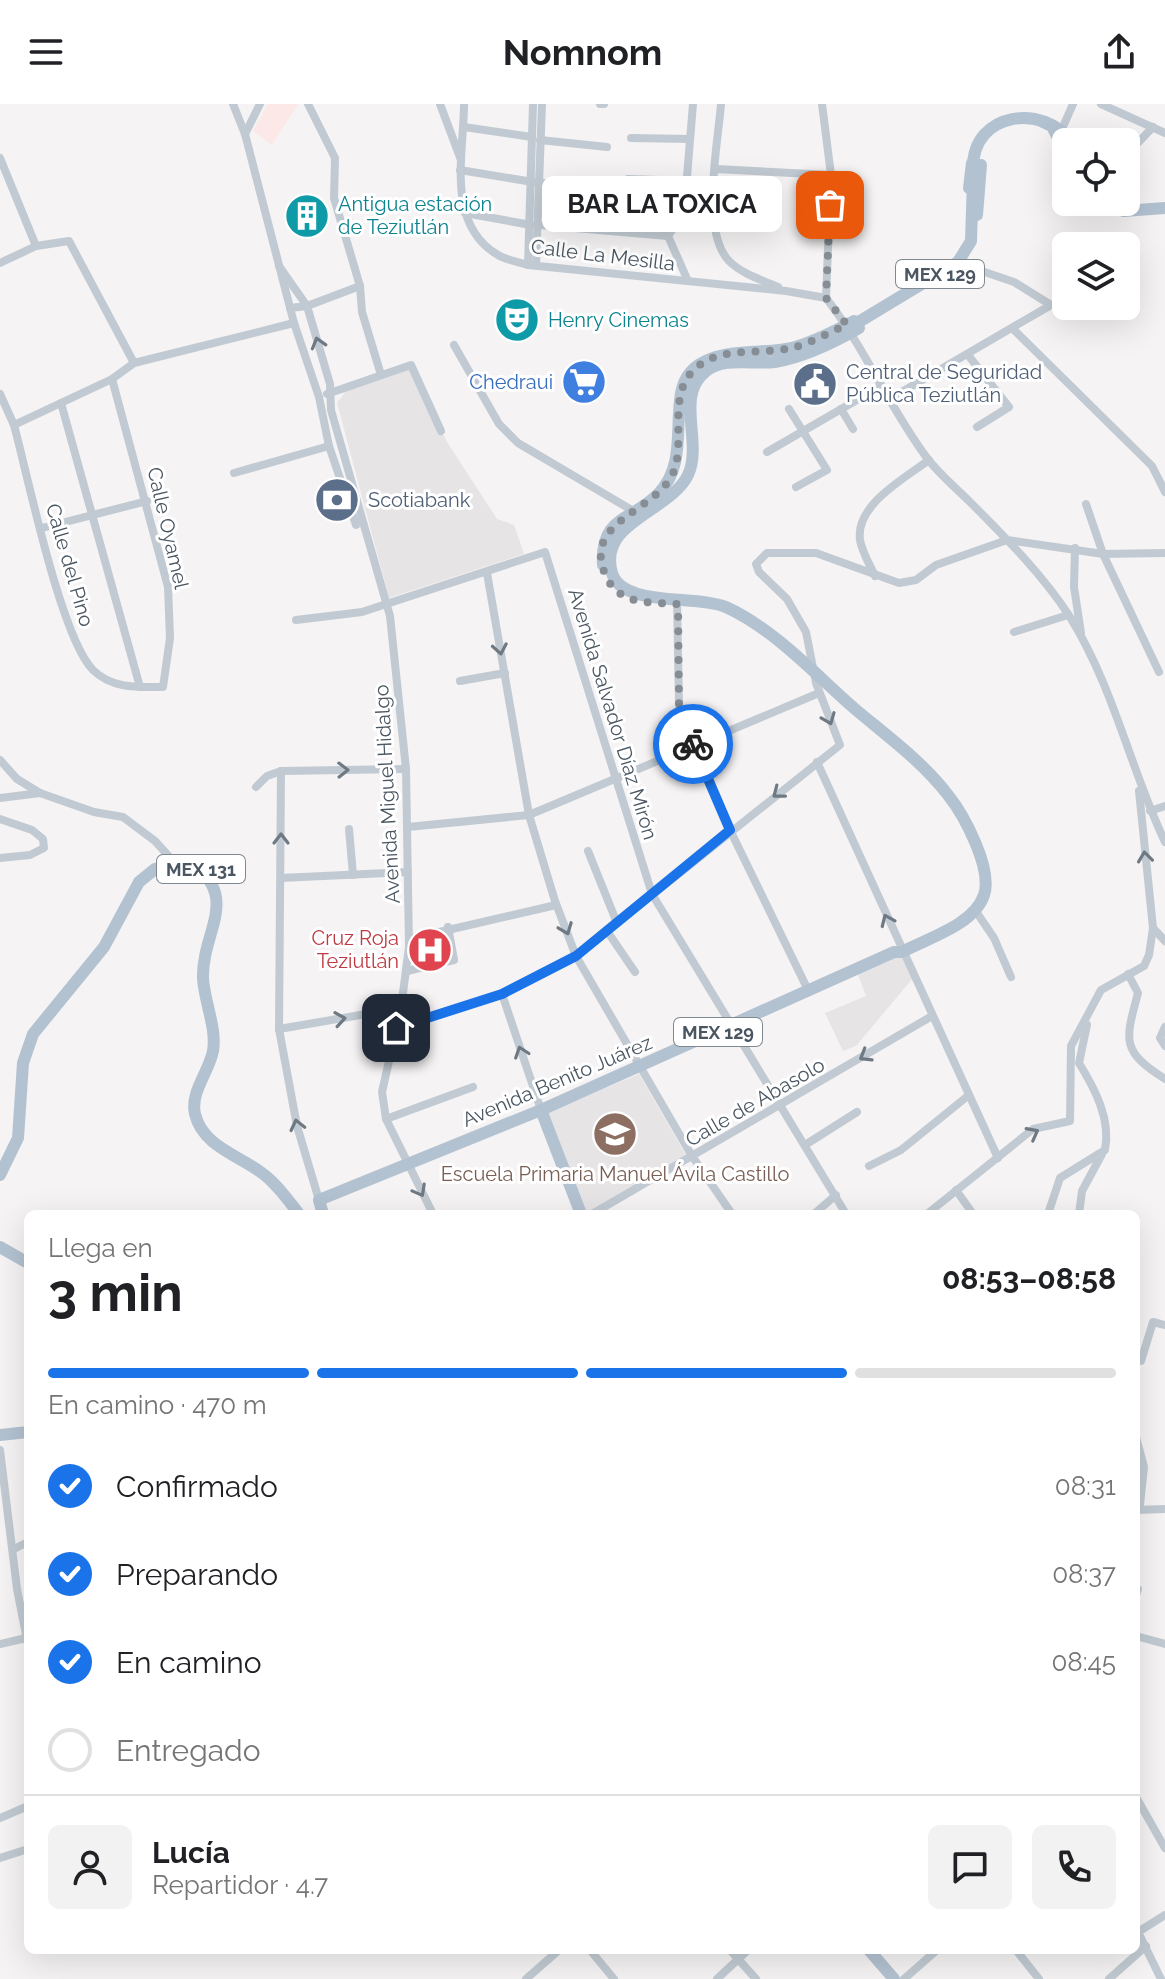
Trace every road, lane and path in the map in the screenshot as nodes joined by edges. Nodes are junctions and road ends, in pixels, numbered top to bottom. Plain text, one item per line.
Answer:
1 (233, 104) edge
2 (260, 104) edge
3 (308, 104) edge
4 (440, 104) edge
5 (464, 104) edge
6 (533, 104) edge
7 (542, 104) edge
8 (693, 104) edge
9 (721, 104) edge
10 (822, 104) edge
11 (1073, 104) edge
12 (1101, 104) edge
13 (464, 127) junction
14 (1153, 127) junction
15 (1054, 128) edge
16 (1066, 128) edge
17 (1165, 133) edge
18 (245, 134) junction
19 (631, 138) dead end
20 (536, 139) junction
21 (690, 139) junction
22 (1140, 141) edge
23 (607, 147) dead end
24 (0, 158) edge
25 (977, 164) junction
26 (461, 166) junction
27 (716, 169) junction
28 (831, 175) junction
29 (628, 179) dead end
30 (689, 181) junction
31 (536, 183) junction
32 (617, 187) dead end
33 (1165, 199) edge
34 (1140, 204) edge
35 (1165, 208) edge
36 (1140, 210) edge
37 (465, 213) junction
38 (536, 225) junction
39 (668, 236) junction
40 (36, 246) junction
41 (0, 263) edge
42 (961, 264) junction
43 (532, 265) junction
44 (279, 266) junction
45 (688, 281) junction
46 (360, 286) junction
47 (786, 291) junction
48 (826, 298) junction
49 (307, 306) junction
50 (290, 308) junction
51 (294, 323) junction
52 (849, 328) junction
53 (1013, 329) junction
54 (454, 345) dead end
55 (968, 355) junction
56 (134, 363) junction
57 (381, 375) junction
58 (112, 379) junction
59 (881, 386) junction
60 (329, 392) junction
61 (0, 394) edge
62 (319, 397) junction
63 (888, 400) junction
64 (61, 403) junction
65 (789, 409) dead end
66 (841, 409) junction
67 (14, 425) junction
68 (977, 427) dead end
69 (853, 429) dead end
70 (441, 431) dead end
71 (801, 432) junction
72 (329, 446) junction
73 (767, 452) dead end
74 (929, 460) junction
75 (234, 473) dead end
76 (796, 487) dead end
77 (1165, 492) edge
78 (663, 497) junction
79 (147, 501) junction
80 (1086, 504) dead end
81 (637, 513) junction
82 (95, 517) junction
83 (42, 528) junction
84 (1007, 540) junction
85 (1075, 548) junction
86 (1165, 553) edge
87 (371, 554) junction
88 (1103, 554) junction
89 (487, 573) junction
90 (875, 576) junction
91 (678, 601) junction
92 (388, 605) junction
93 (1068, 615) junction
94 (296, 620) dead end
95 (1014, 632) dead end
96 (1083, 641) junction
97 (1159, 672) dead end
98 (505, 673) junction
99 (460, 681) dead end
100 (816, 683) junction
101 (140, 687) junction
102 (163, 687) joint
103 (693, 746) junction
104 (0, 760) edge
105 (817, 762) junction
106 (406, 769) junction
107 (281, 771) junction
108 (616, 779) junction
109 (1139, 786) junction
110 (256, 787) dead end
111 (40, 793) junction
112 (0, 798) edge
113 (1165, 806) edge
114 (1150, 811) junction
115 (529, 815) junction
116 (0, 819) edge
117 (408, 827) junction
118 (349, 829) dead end
119 (730, 830) junction
120 (1165, 842) edge
121 (588, 851) dead end
122 (0, 858) edge
123 (174, 862) junction
124 (408, 872) junction
125 (353, 875) junction
126 (281, 878) junction
127 (652, 894) junction
128 (556, 903) junction
129 (968, 914) junction
130 (617, 923) junction
131 (447, 928) junction
132 (1153, 928) junction
133 (607, 931) junction
134 (409, 937) junction
135 (1165, 941) edge
136 (898, 950) junction
137 (576, 956) junction
138 (407, 970) junction
139 (635, 972) dead end
140 (1128, 974) junction
141 (1011, 977) dead end
142 (1101, 990) junction
143 (809, 992) junction
144 (502, 994) junction
145 (401, 1008) junction
146 (932, 1016) junction
147 (732, 1026) junction
148 (1165, 1027) edge
149 (396, 1028) junction
150 (279, 1029) junction
151 (1165, 1046) edge
152 (642, 1067) junction
153 (1165, 1079) edge
154 (473, 1087) dead end
155 (969, 1095) junction
156 (781, 1106) junction
157 (541, 1110) junction
158 (857, 1112) dead end
159 (386, 1119) junction
160 (805, 1145) junction
161 (1105, 1150) junction
162 (692, 1156) junction
163 (998, 1158) junction
164 (869, 1166) dead end
165 (407, 1167) junction
166 (0, 1175) edge
167 (956, 1190) junction
168 (836, 1195) junction
169 (319, 1200) junction
170 (295, 1210) edge
171 (322, 1210) edge
172 (431, 1210) edge
173 (579, 1210) edge
174 (599, 1210) edge
175 (729, 1210) edge
176 (819, 1210) edge
177 (844, 1210) edge
178 (932, 1210) edge
179 (970, 1210) edge
180 (1049, 1210) edge
181 (1080, 1210) edge
182 (0, 1247) edge
183 (24, 1261) edge
184 (1165, 1325) edge
185 (1141, 1361) dead end
186 (24, 1432) edge
187 (0, 1435) edge
188 (0, 1450) edge
189 (1140, 1452) edge
190 (3, 1484) edge
191 (1140, 1489) edge
192 (1140, 1506) edge
193 (1165, 1506) edge
194 (24, 1544) edge
195 (14, 1549) junction
196 (24, 1621) edge
197 (1140, 1637) edge
198 (24, 1642) edge
199 (0, 1644) edge
200 (1165, 1644) edge
201 (1140, 1804) edge
202 (24, 1808) edge
203 (0, 1818) edge
204 (1165, 1848) edge
205 (24, 1850) edge
206 (0, 1858) edge
207 (1165, 1915) edge
208 (1140, 1928) edge
209 (1140, 1935) edge
210 (1146, 1946) junction
211 (1140, 1951) edge
212 (554, 1954) edge
213 (593, 1954) edge
214 (733, 1954) edge
215 (744, 1954) edge
216 (872, 1954) edge
217 (932, 1954) edge
218 (1019, 1954) edge
219 (1137, 1954) edge
220 (738, 1960) junction
221 (1165, 1963) edge
222 (1156, 1969) junction
223 (526, 1979) edge
224 (614, 1979) edge
225 (717, 1979) edge
226 (756, 1979) edge
227 (894, 1979) edge
228 (904, 1979) edge
229 (1039, 1979) edge
230 (1109, 1979) edge
231 (1161, 1979) edge

1 - 18 street, Avenida Miguel Hidalgo
2 - 18 street
3 - 46 street
4 - 26 street
5 - 13 street, Calle La Mesilla
6 - 20 street
7 - 20 street
8 - 21 street
9 - 27 street
10 - 28 street
11 - 16 street
12 - 14 street
13 - 20 street
13 - 26 street, Calle La Mesilla
14 - 17 street
14 - 22 street
15 - 25 main road, MEX 129
18 - 44 street, Avenida Miguel Hidalgo
19 - 21 street
20 - 23 street
20 - 31 street
21 - 30 street
24 - 40 street
25 - 42 main road, MEX 129
25 - 52 main road, MEX 129
25 - 78 main road, MEX 129, bridge
26 - 31 street
26 - 37 street, Calle La Mesilla
27 - 28 street
27 - 47 street
28 - 48 street
29 - 30 street
30 - 39 street
31 - 32 street
31 - 38 street
33 - 34 main road
35 - 36 main road
37 - 38 street
37 - 43 street, Calle La Mesilla
38 - 39 street
38 - 43 street
39 - 45 street
40 - 41 street
40 - 56 street
42 - 52 main road, MEX 129
42 - 53 street
43 - 45 street, Calle La Mesilla
44 - 49 street, Avenida Miguel Hidalgo
44 - 50 street, Avenida Miguel Hidalgo
45 - 47 street, Calle La Mesilla
46 - 49 street
46 - 57 street
47 - 48 street, Calle La Mesilla
48 - 52 street
49 - 50 street
60 -> 49 street, Avenida Miguel Hidalgo
50 - 51 street, Avenida Miguel Hidalgo
51 - 56 street
51 - 62 street, Avenida Miguel Hidalgo
52 - 59 street
52 - 78 main road, MEX 129
53 - 55 street
53 - 77 street
54 - 81 street
55 - 63 street
55 - 68 street
56 - 58 street
57 - 60 street
57 - 70 street
58 - 64 street
58 - 79 street, Calle Oyamel
59 - 63 street
59 - 66 street
60 - 62 street
60 - 87 street, Avenida Miguel Hidalgo
61 - 67 street, Calle del Pino
62 - 72 street, Avenida Miguel Hidalgo
63 - 74 street
64 - 67 street
64 - 82 street
65 - 71 street
66 - 69 street
66 - 71 street
67 - 83 street, Calle del Pino
71 - 73 street
71 - 76 street
72 - 75 street
72 - 87 street, Avenida Miguel Hidalgo
74 - 84 street
74 - 90 street
78 - 81 main road, MEX 129
79 - 82 street
79 - 102 street, Calle Oyamel
80 - 88 street
81 - 91 main road, MEX 129
82 - 83 street
82 - 101 street
83 - 101 street, Calle del Pino
84 - 85 street
84 - 90 street
84 - 93 street
85 - 88 street
85 - 96 street
86 - 88 street
87 - 92 street, Avenida Miguel Hidalgo
88 - 97 street
89 - 92 street
89 -> 98 street
89 - 108 street, Avenida Salvador Díaz Mirón
90 - 100 street
91 - 100 main road, MEX 129
91 - 103 street
92 - 94 street
92 - 106 street, Avenida Miguel Hidalgo
93 - 95 street
93 - 96 street
96 - 109 street
98 - 99 street
98 - 115 street
100 - 103 street
100 -> 105 street
100 - 129 main road, MEX 129
101 - 102 street, Calle del Pino
103 - 108 street
103 - 119 street
104 - 111 street
105 -> 119 street
136 -> 105 street
107 -> 106 street
106 - 117 street, Avenida Miguel Hidalgo
107 - 110 street
126 -> 107 street
108 - 115 street
108 - 127 street, Avenida Salvador Díaz Mirón
109 - 114 street
132 -> 109 street
111 - 112 street
111 - 123 street
113 - 114 street
114 - 120 street
115 - 117 street
115 - 128 street
116 - 122 street
117 - 124 street, Avenida Miguel Hidalgo
118 - 125 street
119 - 127 street
119 - 143 street
121 - 130 street
123 - 166 main road, MEX 131
123 - 170 main road, MEX 131
124 - 125 street
124 - 134 street, Avenida Miguel Hidalgo
125 - 126 street
126 - 150 street
127 - 130 street
127 - 147 street, Avenida Salvador Díaz Mirón
128 - 131 street
128 -> 137 street
129 - 136 main road, Avenida Benito Juárez / MEX 129
129 - 141 street
130 - 133 street
131 - 134 street
131 - 138 street
132 - 135 street
132 - 140 street
133 - 137 street
133 - 139 street
134 - 138 street, Avenida Miguel Hidalgo
136 - 143 main road, Avenida Benito Juárez / MEX 129
136 - 146 street
137 - 144 street
137 - 152 street
138 - 145 street, Avenida Miguel Hidalgo
140 - 142 street
140 - 153 street
142 - 161 street
163 -> 142 street
143 - 147 main road, Avenida Benito Juárez / MEX 129
144 - 149 street
157 -> 144 street
145 - 149 street, Avenida Miguel Hidalgo
150 -> 145 street
146 - 155 street
146 -> 156 street, Calle de Abasolo
147 - 152 main road, Avenida Benito Juárez / MEX 129
147 - 156 street, Avenida Salvador Díaz Mirón
148 - 151 street
149 - 159 street, Avenida Miguel Hidalgo
169 -> 150 street
152 - 157 main road, Avenida Benito Juárez / MEX 129
152 - 162 street
154 - 159 street
155 - 163 street
155 - 164 street
156 - 160 street, Avenida Salvador Díaz Mirón
156 - 162 street, Calle de Abasolo
157 - 165 main road, Avenida Benito Juárez / MEX 129
157 - 173 main road
158 - 160 street
159 - 165 street, Avenida Miguel Hidalgo
160 - 168 street, Avenida Salvador Díaz Mirón
161 - 180 street
161 - 181 street
162 - 174 street, Calle de Abasolo
162 - 175 street
163 - 167 street
165 - 169 main road, Avenida Benito Juárez / MEX 129
165 -> 172 street, Avenida Miguel Hidalgo
167 - 178 street
167 - 179 street
168 - 176 street
168 - 177 street, Avenida Salvador Díaz Mirón
169 - 171 main road
182 - 183 main road
184 - 185 street
186 - 187 main road
188 - 190 street
189 - 191 street
190 - 195 street
192 - 193 street
194 - 195 street
195 - 196 street
197 - 200 street
198 - 199 street
201 - 204 street
202 - 203 street
205 - 206 street
207 - 208 street
209 - 210 street
210 - 211 street
210 - 222 street
212 - 223 street
213 - 224 street
214 - 220 street
215 - 220 street
216 - 227 main road
217 - 228 street
218 - 229 street
219 - 230 street
220 - 225 street
220 - 226 street
221 - 222 street
222 - 231 street

